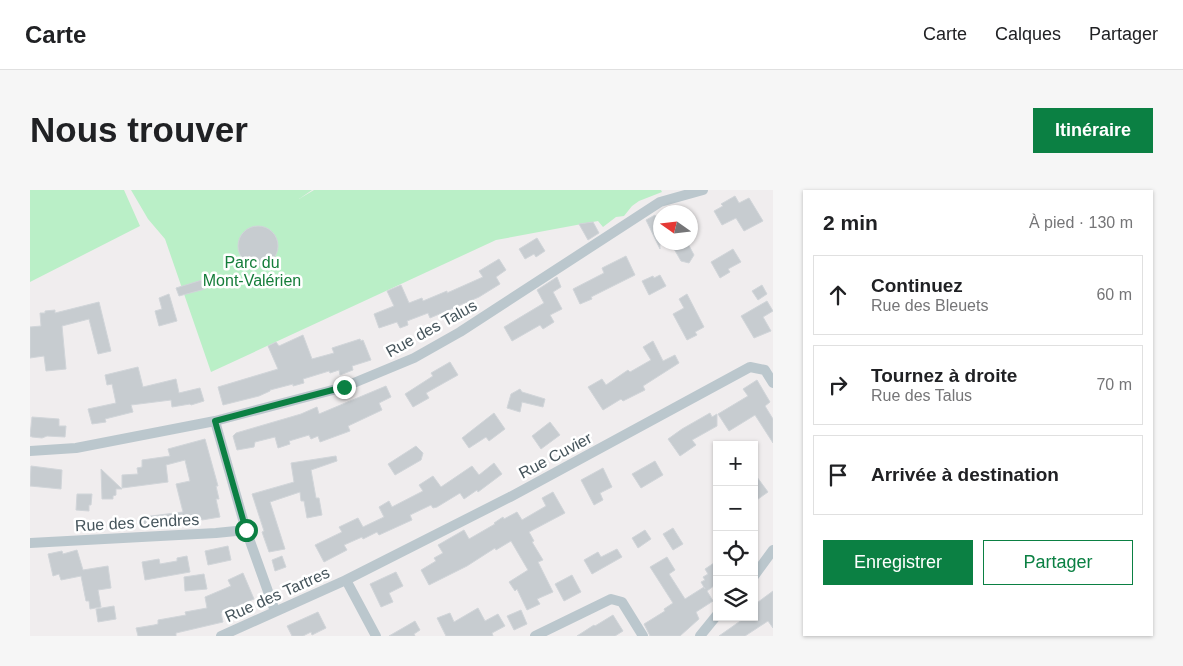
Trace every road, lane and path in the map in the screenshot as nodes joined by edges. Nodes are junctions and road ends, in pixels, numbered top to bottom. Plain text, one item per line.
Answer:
1 (703, 190) edge
2 (773, 383) edge
3 (215, 421) junction
4 (30, 451) edge
5 (246, 530) junction
6 (30, 544) edge
7 (773, 550) edge
8 (758, 571) edge
9 (346, 580) junction
10 (275, 611) junction
11 (713, 620) edge
12 (221, 636) edge
13 (376, 636) edge
14 (535, 636) edge
15 (642, 636) edge
16 (700, 636) edge

1 - 3 street, Rue des Talus
2 - 9 street, Rue Cuvier
3 - 4 street, Rue des Talus
3 - 5 street
5 - 6 street, Rue des Cendres
5 - 10 street
7 - 8 street
9 - 10 street, Rue des Tartres
9 - 13 street
10 - 12 street, Rue des Tartres
11 - 16 street
14 - 15 street

